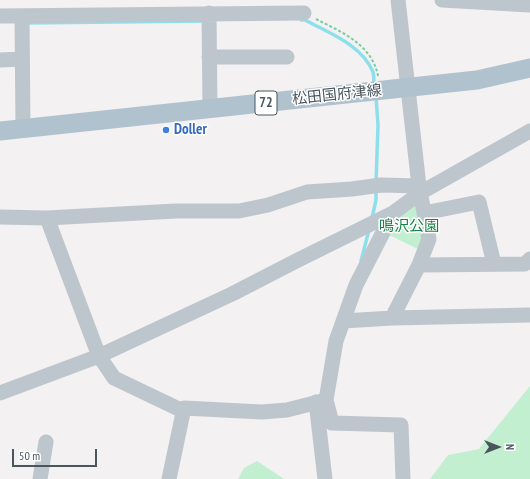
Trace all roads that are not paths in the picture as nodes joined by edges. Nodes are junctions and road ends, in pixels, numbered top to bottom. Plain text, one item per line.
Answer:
1 (398, 0) edge
2 (442, 0) edge
3 (530, 5) edge
4 (213, 9) edge
5 (304, 13) road end
6 (0, 16) edge
7 (22, 16) junction
8 (209, 57) junction
9 (287, 57) dead end
10 (22, 59) junction
11 (0, 60) edge
12 (530, 68) edge
13 (408, 87) junction
14 (210, 109) junction
15 (23, 128) junction
16 (0, 131) edge
17 (530, 131) edge
18 (420, 190) junction
19 (393, 213) junction
20 (424, 214) junction
21 (0, 217) edge
22 (47, 218) junction
23 (530, 259) edge
24 (494, 264) junction
25 (419, 265) junction
26 (530, 315) edge
27 (392, 318) junction
28 (343, 321) junction
29 (99, 356) junction
30 (0, 393) edge
31 (321, 401) junction
32 (183, 411) junction
33 (46, 442) dead end
34 (40, 479) edge
35 (169, 479) edge
36 (325, 479) edge
37 (403, 479) edge

1 - 13 street
2 - 3 street
4 - 5 street
4 - 7 street
4 - 8 street
6 - 7 street
7 - 10 street
8 - 9 street
8 - 14 street
10 - 11 street
10 - 15 street
12 - 13 main road, 松田国府津線 / 72
13 - 14 main road, 松田国府津線 / 72
13 - 18 street
14 - 15 main road, 松田国府津線 / 72
15 - 16 main road, 松田国府津線 / 72
17 - 18 street
18 - 19 street
18 - 20 street
18 - 22 street
19 - 28 street
19 - 29 street
20 - 24 street
20 - 25 street
21 - 22 street
22 - 29 street
23 - 24 street
24 - 25 street
25 - 27 street
26 - 27 street
27 - 28 street
28 - 31 street
29 - 30 street
29 - 32 street
31 - 32 street
31 - 36 street
31 - 37 street
32 - 35 street
33 - 34 street

